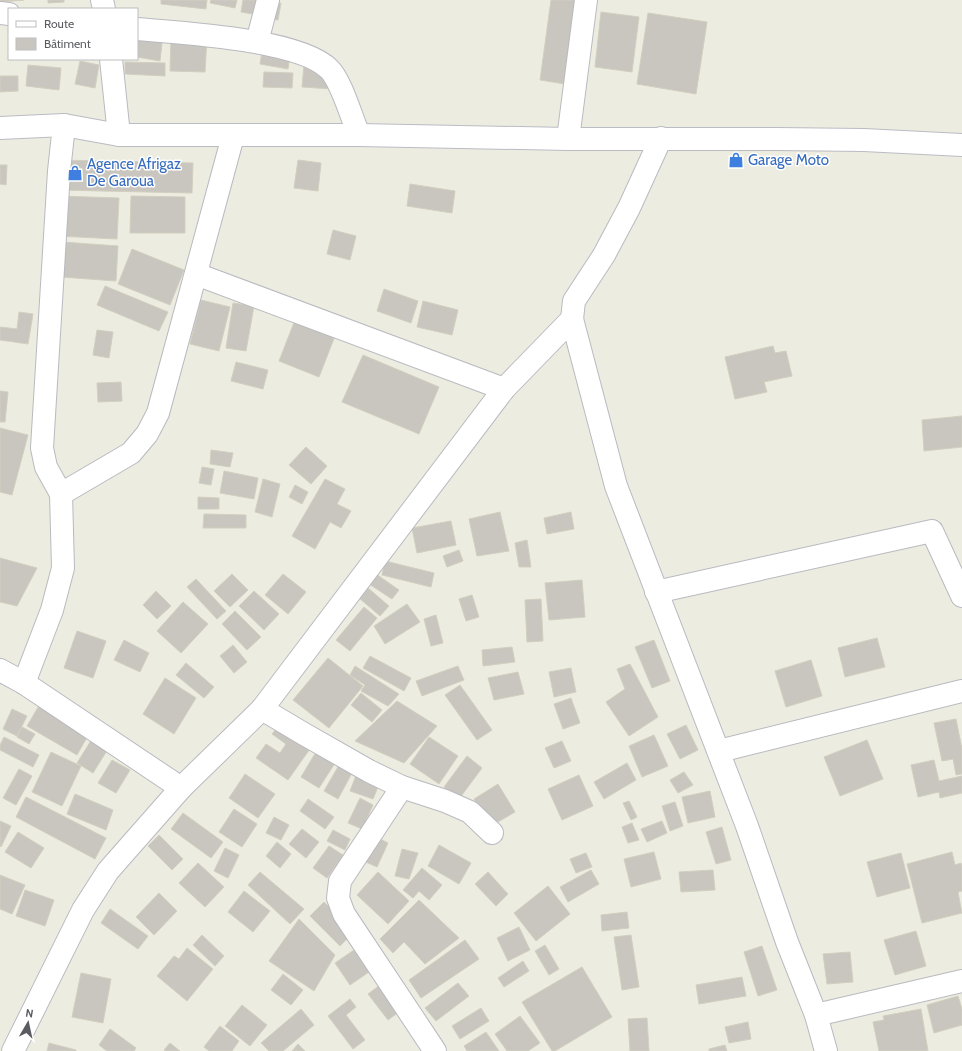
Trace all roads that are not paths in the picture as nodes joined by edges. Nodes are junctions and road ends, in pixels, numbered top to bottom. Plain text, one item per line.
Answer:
1 (268, 0) edge
2 (586, 0) edge
3 (138, 29) edge
4 (257, 42) junction
5 (111, 60) edge
6 (64, 125) junction
7 (0, 128) edge
8 (120, 135) junction
9 (359, 135) junction
10 (233, 136) junction
11 (661, 138) junction
12 (568, 139) junction
13 (962, 145) edge
14 (196, 274) junction
15 (572, 319) junction
16 (504, 389) junction
17 (61, 494) junction
18 (656, 592) junction
19 (962, 596) edge
20 (0, 670) edge
21 (24, 683) junction
22 (962, 691) edge
23 (262, 709) junction
24 (719, 751) junction
25 (402, 786) junction
26 (181, 788) junction
27 (492, 833) dead end
28 (962, 982) edge
29 (816, 1015) junction
30 (13, 1051) edge
31 (435, 1051) edge
32 (826, 1051) edge

1 - 4 street
2 - 12 street
3 - 4 street
4 - 9 street
5 - 8 street
6 - 7 street
6 - 8 street
6 - 17 street
8 - 10 street
9 - 10 street
9 - 12 street
10 - 14 street
11 - 12 street
11 - 13 street
11 - 15 street
14 - 16 street
14 - 17 street
15 - 16 street
15 - 18 street
16 - 23 street
17 - 21 street
18 - 19 street
18 - 24 street
20 - 21 street
21 - 26 street
22 - 24 street
23 - 25 street
23 - 26 street
24 - 29 street
25 - 27 street
25 - 31 street
26 - 30 street
28 - 29 street
29 - 32 street

